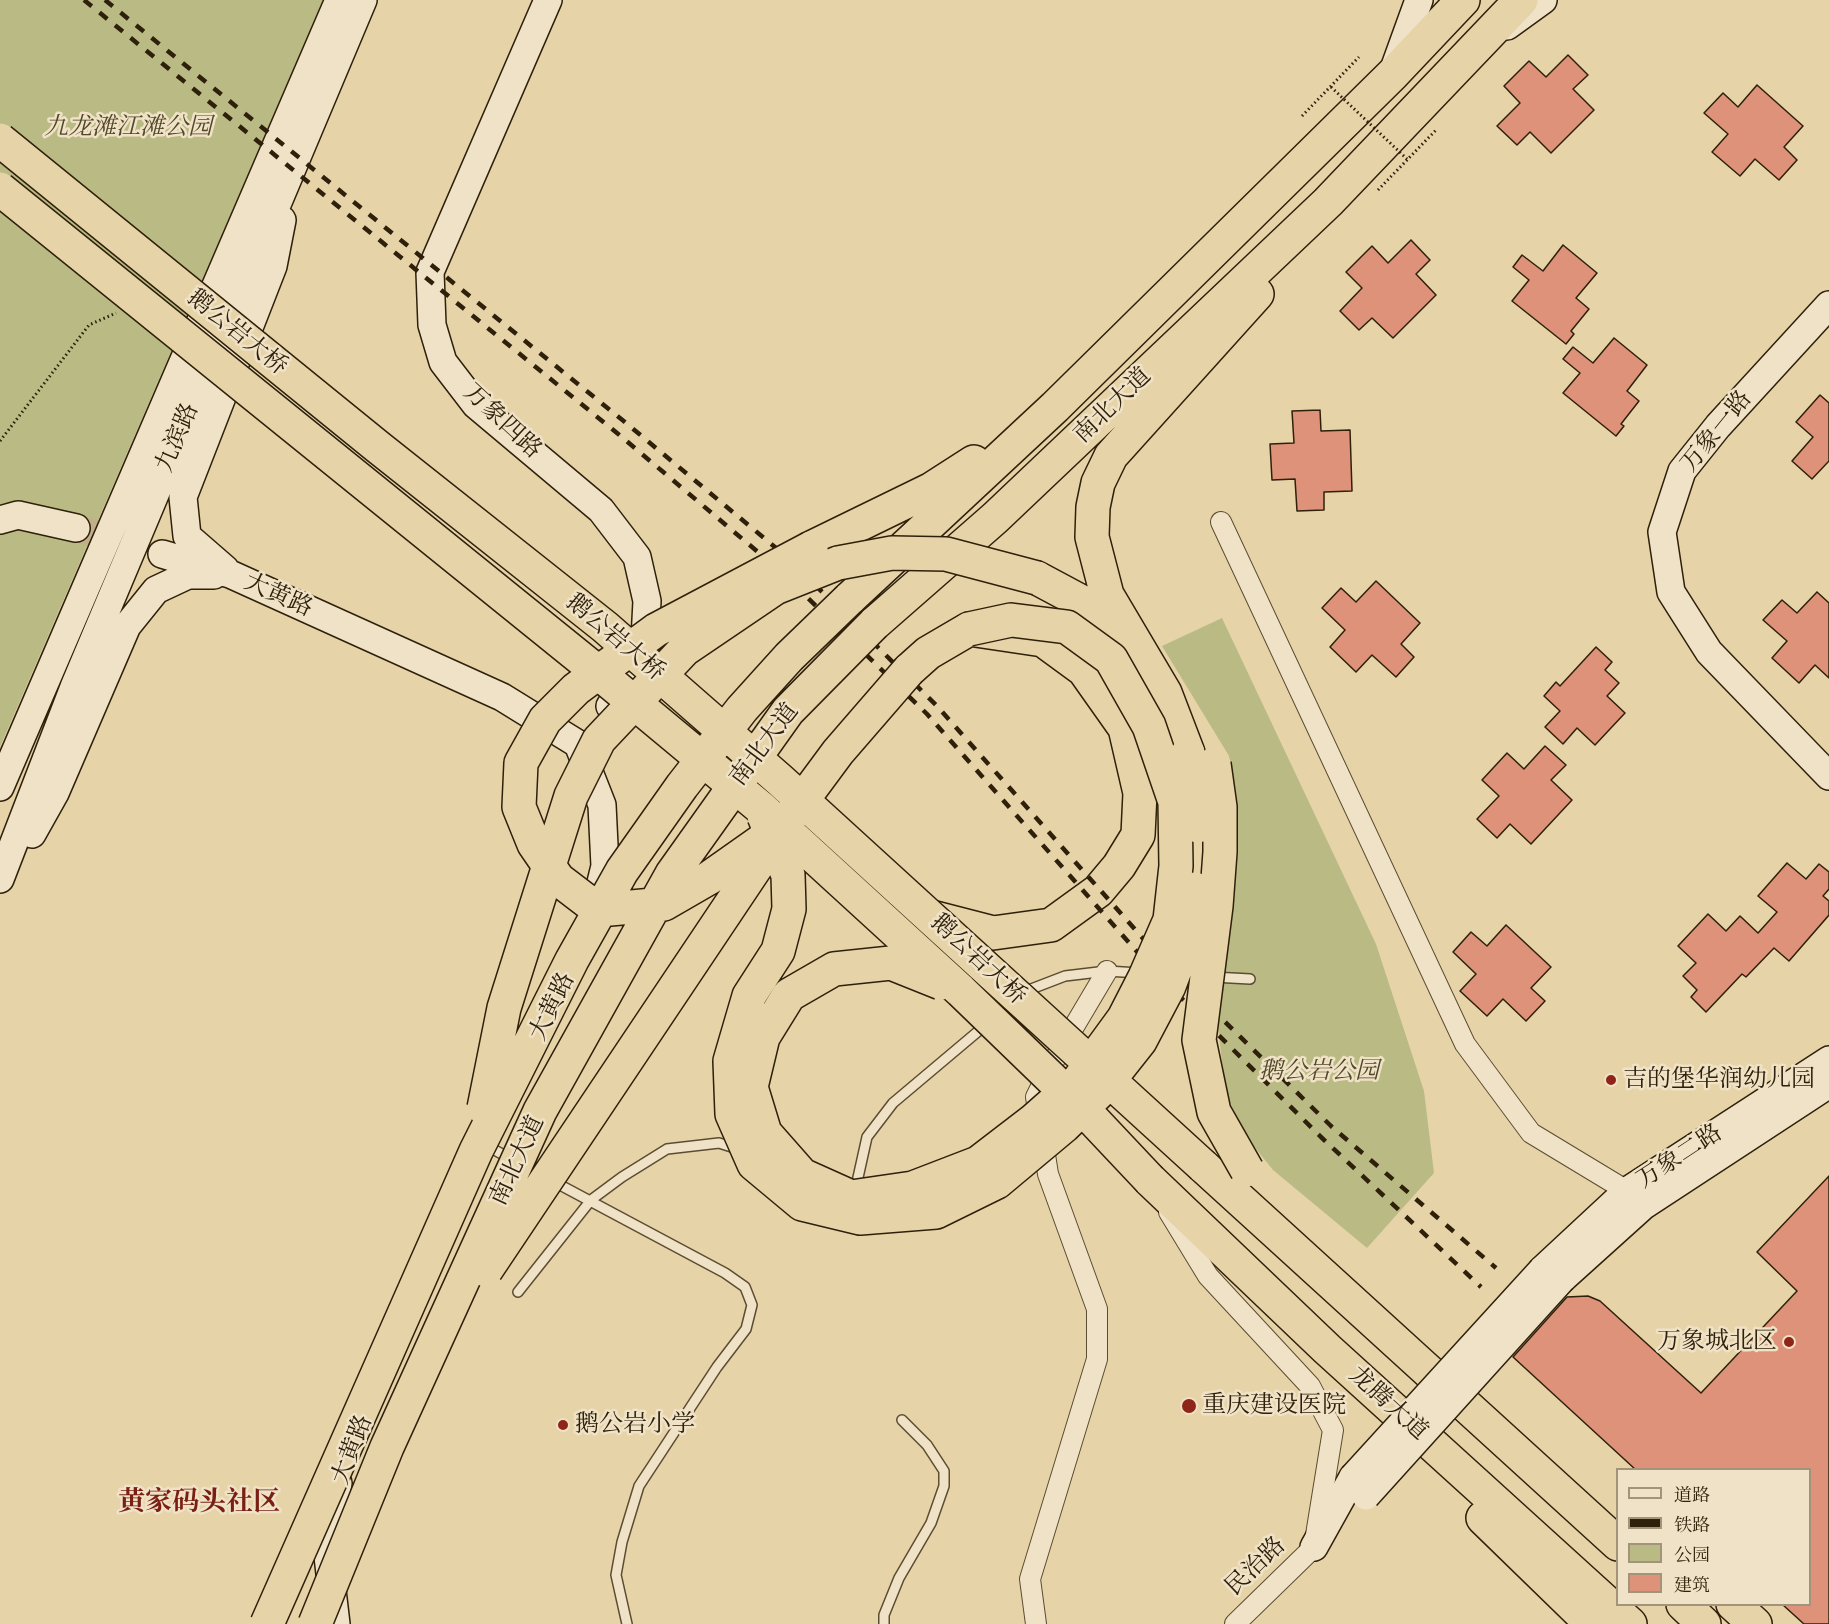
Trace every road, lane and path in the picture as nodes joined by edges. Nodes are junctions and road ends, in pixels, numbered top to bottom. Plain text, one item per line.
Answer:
1 (339, 0) edge
2 (363, 0) edge
3 (549, 0) edge
4 (1419, 0) edge
5 (1463, 0) edge
6 (1521, 0) edge
7 (1543, 0) edge
8 (1473, 52) junction
9 (1359, 57) dead end
10 (1393, 74) junction
11 (1331, 87) junction
12 (1302, 116) dead end
13 (1436, 130) dead end
14 (0, 140) edge
15 (288, 155) junction
16 (1407, 159) junction
17 (0, 189) edge
18 (1378, 190) dead end
19 (1328, 202) junction
20 (1829, 305) edge
21 (123, 310) dead end
22 (1055, 407) junction
23 (0, 441) edge
24 (0, 520) edge
25 (1221, 522) dead end
26 (76, 528) tunnel mouth
27 (162, 554) tunnel mouth
28 (230, 574) junction
29 (969, 629) junction
30 (1137, 643) junction
31 (578, 744) junction
32 (1201, 758) junction
33 (1829, 776) edge
34 (0, 787) edge
35 (772, 817) junction
36 (0, 879) edge
37 (0, 890) edge
38 (931, 917) junction
39 (1107, 971) junction
40 (1155, 974) dead end
41 (1167, 974) dead end
42 (1250, 979) dead end
43 (961, 992) junction
44 (1829, 1060) edge
45 (1829, 1084) edge
46 (481, 1148) junction
47 (1150, 1180) junction
48 (1627, 1191) junction
49 (591, 1200) junction
50 (1552, 1274) junction
51 (518, 1292) dead end
52 (1352, 1304) junction
53 (1327, 1349) junction
54 (902, 1420) dead end
55 (1510, 1446) junction
56 (387, 1447) junction
57 (1616, 1515) edge
58 (1616, 1543) edge
59 (1314, 1547) junction
60 (1684, 1606) edge
61 (1734, 1606) edge
62 (267, 1624) edge
63 (315, 1624) edge
64 (336, 1624) edge
65 (627, 1624) edge
66 (884, 1624) edge
67 (1036, 1624) edge
68 (1234, 1624) edge
69 (1592, 1624) edge
70 (1630, 1624) edge
71 (1704, 1624) edge
72 (1755, 1624) edge

1 - 15 main road, 九滨路
2 - 15 main road, 九滨路
3 - 31 main road, 万象四路
4 - 10 main road, 南北大道
5 - 10 highway, 南北大道
6 - 8 highway, 南北大道
7 - 8 main road, 南北大道
8 - 19 highway, 南北大道
9 - 11 path
10 - 22 highway, 南北大道
11 - 12 path
11 - 16 path, bridge
13 - 16 path
14 - 38 highway, 鹅公岩大桥, bridge
15 - 28 main road
15 - 34 main road, 九滨路
15 - 36 main road, 九滨路
16 - 18 path
17 - 35 highway, 鹅公岩大桥, bridge
19 - 30 highway
19 - 56 highway, 南北大道, bridge
20 - 33 main road, 万象一路
21 - 23 path
22 - 35 highway, bridge
22 - 46 highway, 南北大道, bridge
24 - 26 main road
25 - 48 street
27 - 28 main road
28 - 31 main road, 大黄路
28 - 37 main road
29 - 35 highway, bridge
29 - 38 highway, bridge
29 - 43 highway, bridge
30 - 32 highway
30 - 46 highway, bridge
31 - 46 main road, 大黄路
32 - 35 highway, bridge
32 - 52 highway, bridge
35 - 43 highway, 鹅公岩大桥, bridge
35 - 56 highway, bridge
38 - 52 highway, 鹅公岩大桥, bridge
39 - 40 lane
39 - 49 lane
39 - 67 street
41 - 42 lane
43 - 47 highway, 鹅公岩大桥, bridge
44 - 48 main road, 万象二路
45 - 50 main road, 万象二路
46 - 49 lane
46 - 62 highway, 南北大道, bridge
46 - 64 main road, 大黄路
47 - 53 highway, 龙腾大道
47 - 59 street
48 - 50 main road, 万象二路
49 - 51 lane
49 - 65 lane
50 - 59 main road, bridge
52 - 55 highway
53 - 69 highway
53 - 70 highway, 龙腾大道
54 - 66 lane
55 - 57 highway
55 - 58 highway
56 - 63 highway, 南北大道, bridge
59 - 68 street, 民治路
60 - 71 highway
61 - 72 highway

